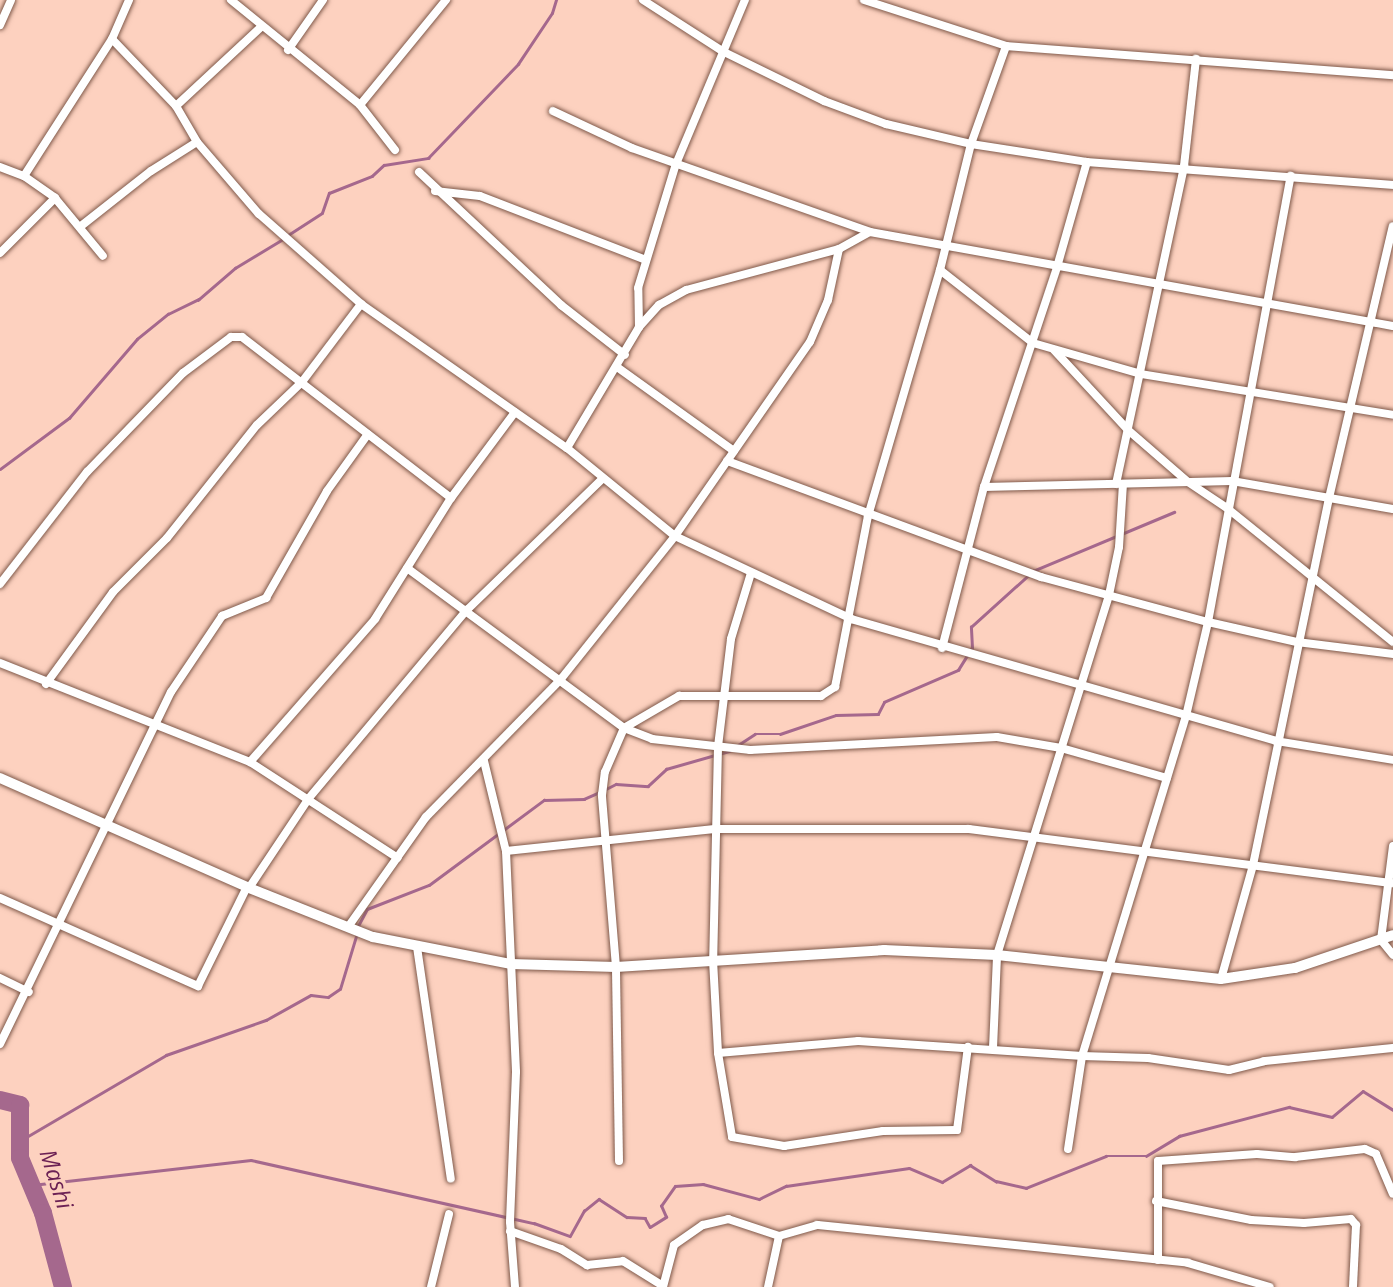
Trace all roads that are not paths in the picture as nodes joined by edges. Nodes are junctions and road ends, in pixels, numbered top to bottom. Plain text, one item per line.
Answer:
1 (11, 0) edge
2 (129, 0) edge
3 (232, 0) edge
4 (323, 0) edge
5 (446, 0) edge
6 (643, 0) edge
7 (745, 0) edge
8 (864, 0) edge
9 (883, 4) edge
10 (0, 26) edge
11 (261, 27) junction
12 (112, 39) junction
13 (1006, 46) junction
14 (288, 50) junction
15 (722, 51) junction
16 (1196, 59) junction
17 (1393, 75) edge
18 (360, 105) junction
19 (176, 106) junction
20 (553, 111) dead end
21 (197, 142) junction
22 (971, 144) junction
23 (395, 150) dead end
24 (1087, 162) junction
25 (676, 164) junction
26 (1184, 166) junction
27 (0, 167) edge
28 (419, 172) dead end
29 (24, 176) junction
30 (1291, 176) junction
31 (1393, 185) edge
32 (435, 191) junction
33 (55, 198) junction
34 (81, 226) junction
35 (1393, 226) edge
36 (870, 232) junction
37 (943, 246) junction
38 (839, 248) junction
39 (0, 253) edge
40 (103, 256) dead end
41 (646, 260) junction
42 (1057, 267) junction
43 (940, 270) junction
44 (1162, 286) junction
45 (361, 304) junction
46 (1267, 305) junction
47 (1372, 322) junction
48 (1393, 326) edge
49 (639, 327) junction
50 (1032, 343) junction
51 (1052, 348) junction
52 (625, 355) junction
53 (617, 367) junction
54 (1141, 374) junction
55 (302, 382) junction
56 (1251, 393) junction
57 (1352, 409) junction
58 (515, 412) junction
59 (1393, 415) edge
60 (1128, 430) junction
61 (368, 434) junction
62 (567, 448) junction
63 (734, 452) junction
64 (727, 461) junction
65 (602, 479) junction
66 (1232, 481) junction
67 (1188, 482) junction
68 (1119, 484) junction
69 (984, 487) junction
70 (451, 498) junction
71 (1329, 498) junction
72 (1227, 508) junction
73 (1393, 509) edge
74 (868, 516) junction
75 (675, 536) junction
76 (968, 547) junction
77 (407, 568) junction
78 (751, 573) junction
79 (1312, 576) junction
80 (0, 584) edge
81 (1108, 595) junction
82 (467, 610) junction
83 (851, 620) junction
84 (1208, 622) junction
85 (1297, 642) junction
86 (1393, 642) edge
87 (942, 648) junction
88 (1393, 654) edge
89 (0, 663) edge
90 (561, 679) junction
91 (46, 684) junction
92 (1080, 688) junction
93 (726, 693) junction
94 (1186, 716) junction
95 (153, 726) junction
96 (624, 728) junction
97 (1276, 741) junction
98 (718, 747) junction
99 (1061, 748) junction
100 (1393, 760) edge
101 (484, 761) junction
102 (250, 762) junction
103 (0, 778) edge
104 (1167, 778) junction
105 (309, 798) junction
106 (107, 825) junction
107 (717, 829) junction
108 (1032, 839) junction
109 (609, 842) junction
110 (1393, 846) edge
111 (506, 851) junction
112 (1145, 852) junction
113 (398, 858) junction
114 (1253, 865) junction
115 (1390, 883) edge
116 (248, 888) junction
117 (0, 898) edge
118 (58, 925) junction
119 (348, 927) junction
120 (1393, 934) edge
121 (1381, 940) junction
122 (417, 947) junction
123 (998, 955) junction
124 (1393, 955) edge
125 (713, 960) junction
126 (512, 964) junction
127 (616, 967) junction
128 (1107, 969) junction
129 (0, 978) edge
130 (1220, 979) junction
131 (29, 992) junction
132 (0, 1044) edge
133 (968, 1047) junction
134 (993, 1048) junction
135 (1393, 1048) edge
136 (718, 1053) junction
137 (1082, 1056) junction
138 (1068, 1149) dead end
139 (619, 1161) dead end
140 (452, 1179) dead end
141 (1393, 1194) edge
142 (1156, 1201) junction
143 (449, 1214) dead end
144 (510, 1226) junction
145 (779, 1236) junction
146 (1158, 1261) junction
147 (431, 1287) edge
148 (515, 1287) edge
149 (663, 1287) edge
150 (768, 1287) edge
151 (1270, 1287) edge
152 (1353, 1287) edge

1 - 10 street
2 - 12 street
3 - 11 street
4 - 14 street
5 - 18 street
6 - 15 street
7 - 15 street
8 - 9 street
9 - 13 street
11 - 14 street
11 - 19 street
12 - 19 street
12 - 29 street
13 - 16 street
13 - 22 street
14 - 18 street
15 - 22 street
15 - 25 street
16 - 17 street
16 - 26 street
18 - 23 street
19 - 21 street
20 - 25 street
21 - 34 street
21 - 45 street
22 - 24 street
22 - 37 street
24 - 26 street
24 - 42 street
25 - 36 street
25 - 41 street
26 - 30 street
26 - 44 street
27 - 29 street
28 - 32 street
29 - 33 street
30 - 31 street
30 - 46 street
32 - 41 street
32 - 52 street
33 - 34 street
33 - 39 street
34 - 40 street
35 - 47 street
36 - 37 street
36 - 38 street
37 - 42 street
37 - 43 street
38 - 49 street
38 - 63 street
41 - 49 street
42 - 44 street
42 - 50 street
43 - 50 street
43 - 74 street
44 - 46 street
44 - 54 street
45 - 55 street
45 - 58 street
46 - 47 street
46 - 56 street
47 - 48 street
47 - 57 street
49 - 52 street
50 - 51 street
50 - 69 street
51 - 54 street
51 - 60 street
52 - 53 street
53 - 62 street
53 - 63 street
54 - 56 street
54 - 60 street
55 - 61 street
55 - 80 street
55 - 91 street
56 - 57 street
56 - 66 street
57 - 59 street
57 - 71 street
58 - 62 street
58 - 70 street
60 - 67 street
60 - 68 street
61 - 70 street
61 - 95 street
62 - 65 street
63 - 64 street
64 - 74 street
64 - 75 street
65 - 75 street
65 - 82 street
66 - 67 street
66 - 71 street
66 - 72 street
67 - 68 street
67 - 72 street
68 - 69 street
68 - 81 street
69 - 76 street
70 - 77 street
71 - 73 street
71 - 79 street
72 - 79 street
72 - 84 street
74 - 76 street
74 - 83 street
75 - 78 street
75 - 90 street
76 - 81 street
76 - 87 street
77 - 82 street
77 - 102 street
78 - 83 street
78 - 93 street
79 - 85 street
79 - 86 street
81 - 84 street
81 - 92 street
82 - 90 street
82 - 105 street
83 - 87 street
83 - 93 street
84 - 85 street
84 - 94 street
85 - 88 street
85 - 97 street
87 - 92 street
89 - 91 street
90 - 96 street
90 - 101 street
91 - 95 street
92 - 94 street
92 - 99 street
93 - 96 street
93 - 98 street
94 - 97 street
94 - 104 street
95 - 102 street
95 - 106 street
96 - 98 street
96 - 109 street
97 - 100 street
97 - 114 street
98 - 99 street
98 - 107 street
99 - 104 street
99 - 108 street
101 - 111 street
101 - 113 street
102 - 105 street
103 - 106 street
104 - 112 street
105 - 113 street
105 - 116 street
106 - 116 street
106 - 118 street
107 - 108 street
107 - 109 street
107 - 125 street
108 - 112 street
108 - 123 street
109 - 111 street
109 - 127 street
110 - 115 street
111 - 126 street
112 - 114 street
112 - 128 street
113 - 119 street
114 - 115 street
114 - 130 street
115 - 121 street
116 - 118 street
116 - 119 street
117 - 118 street
118 - 131 street
119 - 122 street
120 - 121 street
121 - 124 street
121 - 130 street
122 - 126 street
122 - 140 street
123 - 125 street
123 - 128 street
123 - 134 street
125 - 127 street
125 - 136 street
126 - 127 street
126 - 144 street
127 - 139 street
128 - 130 street
128 - 137 street
129 - 131 street
131 - 132 street
133 - 134 street
133 - 136 street
133 - 136 street
134 - 137 street
135 - 137 street
137 - 138 street
141 - 142 street
142 - 146 street
142 - 152 street
143 - 147 street
144 - 148 street
144 - 149 street
145 - 146 street
145 - 149 street
145 - 150 street
146 - 151 street

